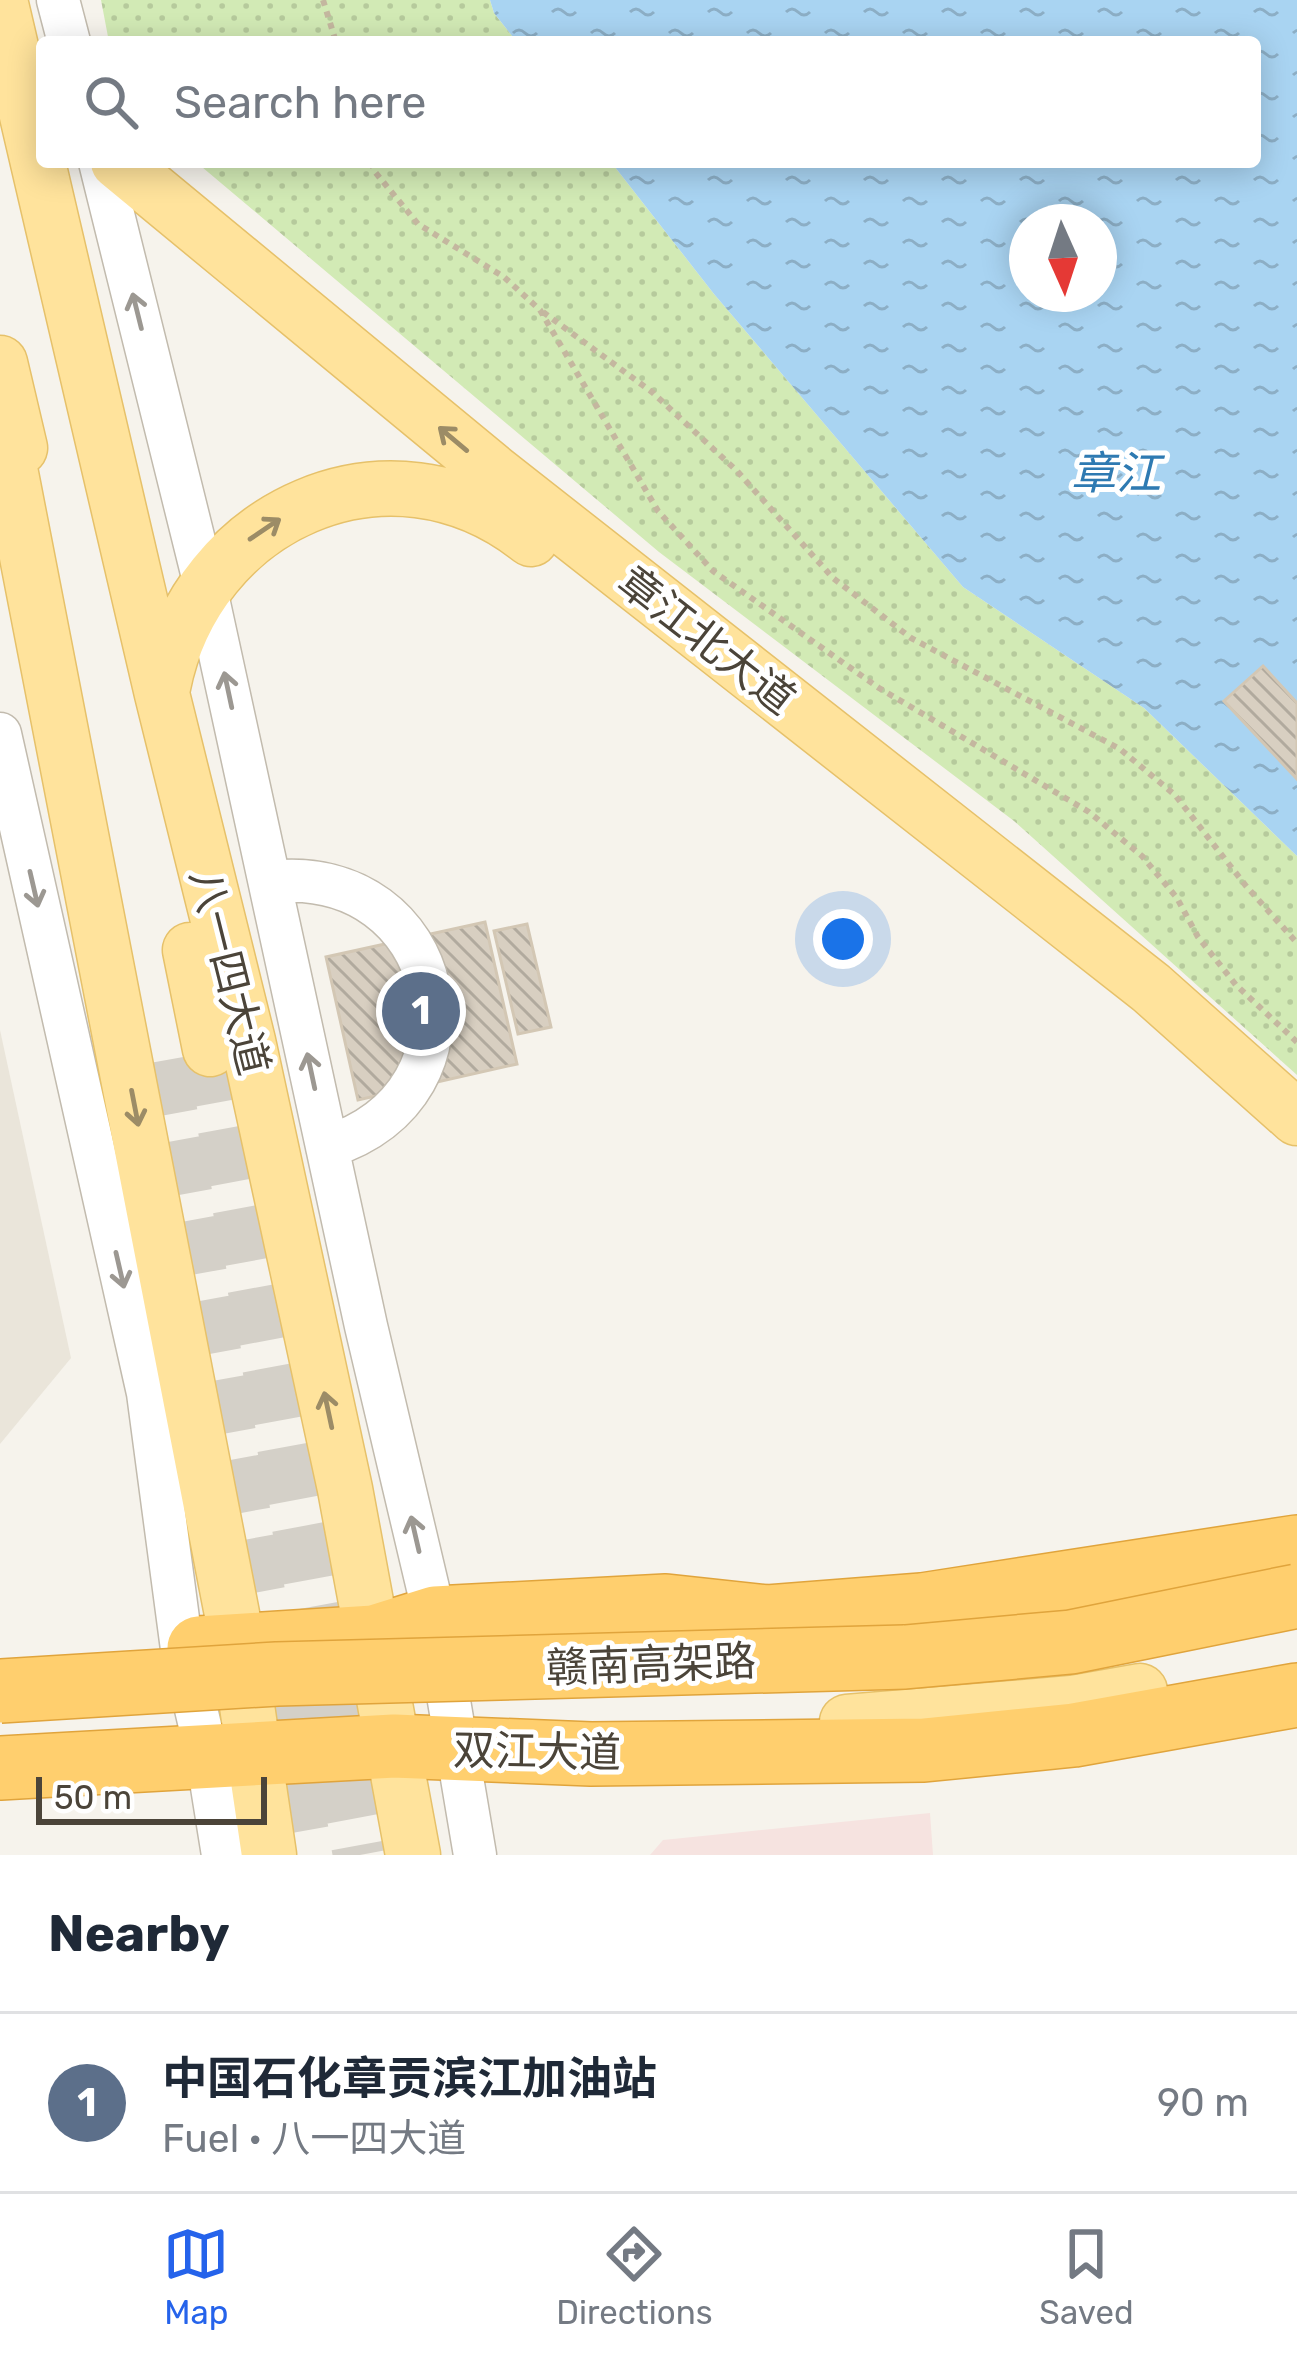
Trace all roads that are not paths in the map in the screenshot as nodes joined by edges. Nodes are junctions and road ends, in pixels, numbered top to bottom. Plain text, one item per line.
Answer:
1 (0, 0) edge
2 (58, 0) edge
3 (67, 36) edge
4 (32, 101) edge
5 (43, 168) edge
6 (47, 168) edge
7 (101, 168) edge
8 (125, 168) edge
9 (0, 363) edge
10 (0, 416) edge
11 (205, 585) junction
12 (162, 694) junction
13 (0, 734) edge
14 (270, 883) junction
15 (1297, 1118) edge
16 (327, 1147) junction
17 (1297, 1160) edge
18 (366, 1326) junction
19 (1297, 1547) edge
20 (1297, 1569) edge
21 (1297, 1596) edge
22 (438, 1630) junction
23 (374, 1637) junction
24 (1297, 1641) edge
25 (210, 1647) junction
26 (0, 1663) edge
27 (1297, 1664) edge
28 (0, 1691) edge
29 (1297, 1695) edge
30 (0, 1732) edge
31 (394, 1746) junction
32 (458, 1750) junction
33 (591, 1754) junction
34 (230, 1755) junction
35 (0, 1768) edge
36 (223, 1855) edge
37 (265, 1855) edge
38 (418, 1855) edge
39 (475, 1855) edge

1 - 4 main road
2 - 3 street
5 - 9 main road
6 - 12 main road, 八一四大道
11 -> 7 street
15 -> 8 main road, 章江北大道
10 -> 25 main road
11 - 12 main road, 章江北大道
14 -> 11 street
11 -> 17 main road, 章江北大道
23 -> 12 main road, 八一四大道
13 -> 25 street
16 -> 14 street
14 - 16 street
16 - 18 street
22 -> 18 street
18 - 23 street
19 - 22 highway
20 - 22 main road
21 - 28 highway, 赣南高架路, bridge
22 - 23 highway
22 - 32 street
23 - 25 highway
23 - 31 main road, 八一四大道
24 - 30 highway, 赣南高架路
25 - 26 highway
25 - 34 main road
27 - 33 main road
29 - 33 highway, 双江大道
31 - 32 highway, 双江大道
31 - 34 highway, 双江大道
31 - 38 main road, 八一四大道
32 - 33 highway, 双江大道
32 - 39 street
34 - 35 highway, 双江大道
34 - 36 street
34 - 37 main road

